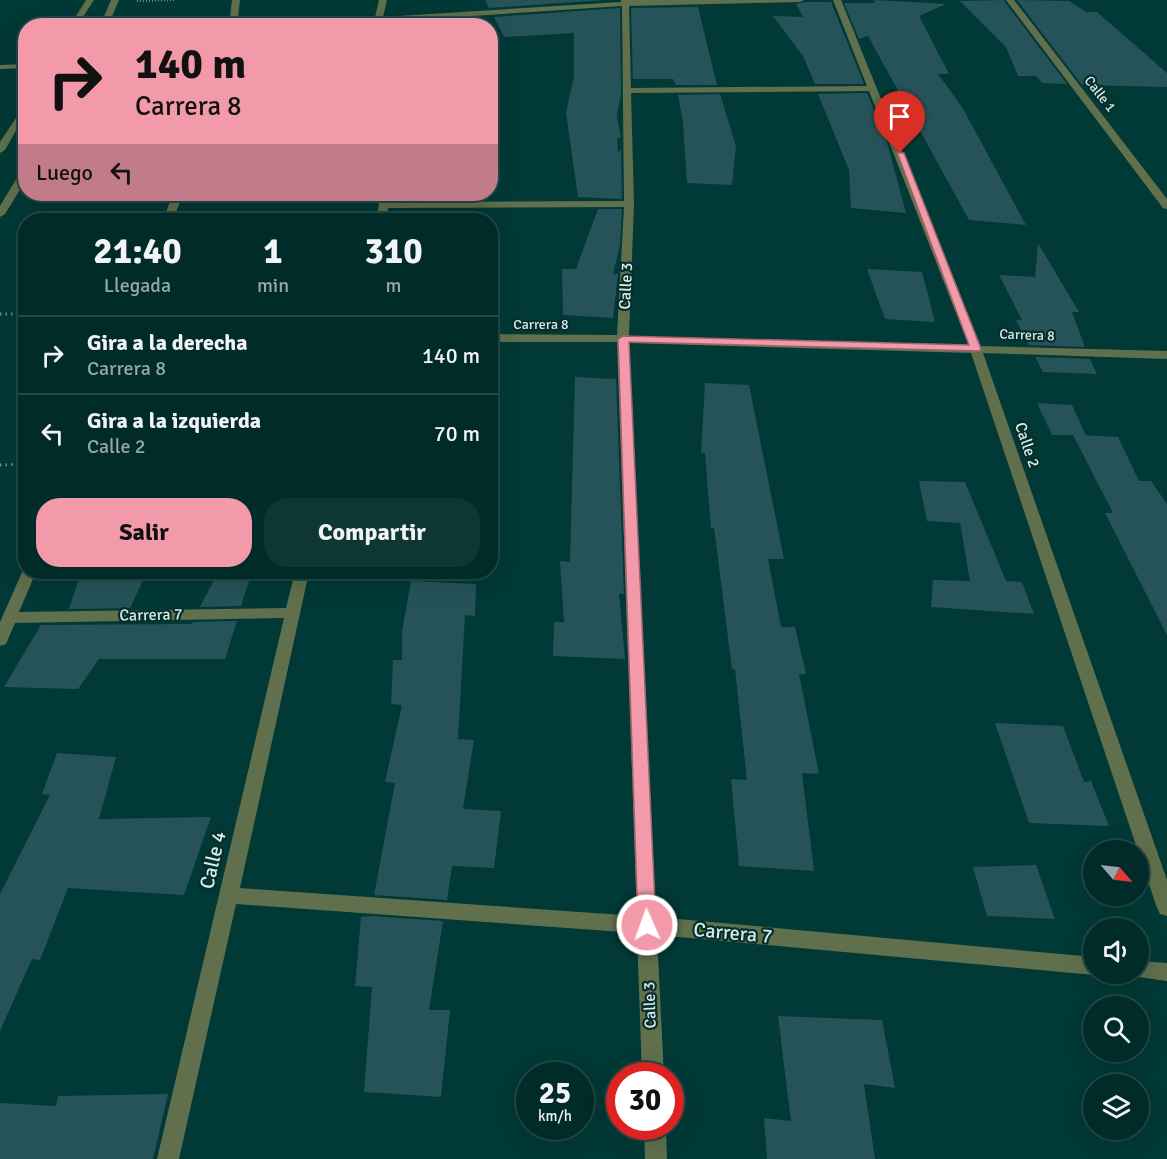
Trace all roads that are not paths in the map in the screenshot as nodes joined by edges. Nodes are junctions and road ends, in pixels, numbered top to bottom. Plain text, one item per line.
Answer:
1 (90, 0) edge
2 (237, 0) edge
3 (382, 0) edge
4 (800, 0) edge
5 (837, 0) edge
6 (1010, 0) edge
7 (114, 1) edge
8 (625, 2) edge
9 (78, 18) edge
10 (107, 18) edge
11 (234, 18) edge
12 (378, 18) edge
13 (436, 18) edge
14 (18, 67) edge
15 (0, 68) edge
16 (874, 88) junction
17 (628, 91) junction
18 (18, 119) edge
19 (0, 150) edge
20 (18, 184) edge
21 (385, 201) edge
22 (629, 204) junction
23 (385, 205) junction
24 (1167, 206) edge
25 (383, 213) edge
26 (0, 214) edge
27 (498, 338) edge
28 (623, 339) junction
29 (976, 349) junction
30 (1167, 355) edge
31 (26, 579) edge
32 (300, 579) edge
33 (292, 612) junction
34 (10, 618) junction
35 (0, 640) edge
36 (228, 895) junction
37 (1167, 908) edge
38 (647, 925) junction
39 (1083, 965) edge
40 (1149, 971) edge
41 (1167, 972) edge
42 (652, 1062) edge
43 (655, 1140) edge
44 (168, 1159) edge
45 (656, 1159) edge

1 - 9 street
2 - 11 street
3 - 12 street
4 - 8 street
5 - 16 street, Calle 2
6 - 24 street, Calle 1
7 - 10 street
8 - 13 street
8 - 17 street, Calle 3
14 - 15 street
16 - 17 street
16 - 29 street, Calle 2
17 - 22 street, Calle 3
18 - 19 street
20 - 26 street
21 - 23 street
22 - 23 street
22 - 28 street, Calle 3
23 - 25 street
27 - 28 street, Carrera 8
28 - 29 street, Carrera 8
28 - 38 street, Calle 3
29 - 30 street, Carrera 8
29 - 37 street, Calle 2
31 - 34 street
32 - 33 street, Calle 4
33 - 34 street, Carrera 7
33 - 36 street, Calle 4
34 - 35 street
36 - 38 street, Carrera 7
36 - 44 street, Calle 4
38 - 39 street, Carrera 7
38 - 42 street, Calle 3
40 - 41 street
43 - 45 street

